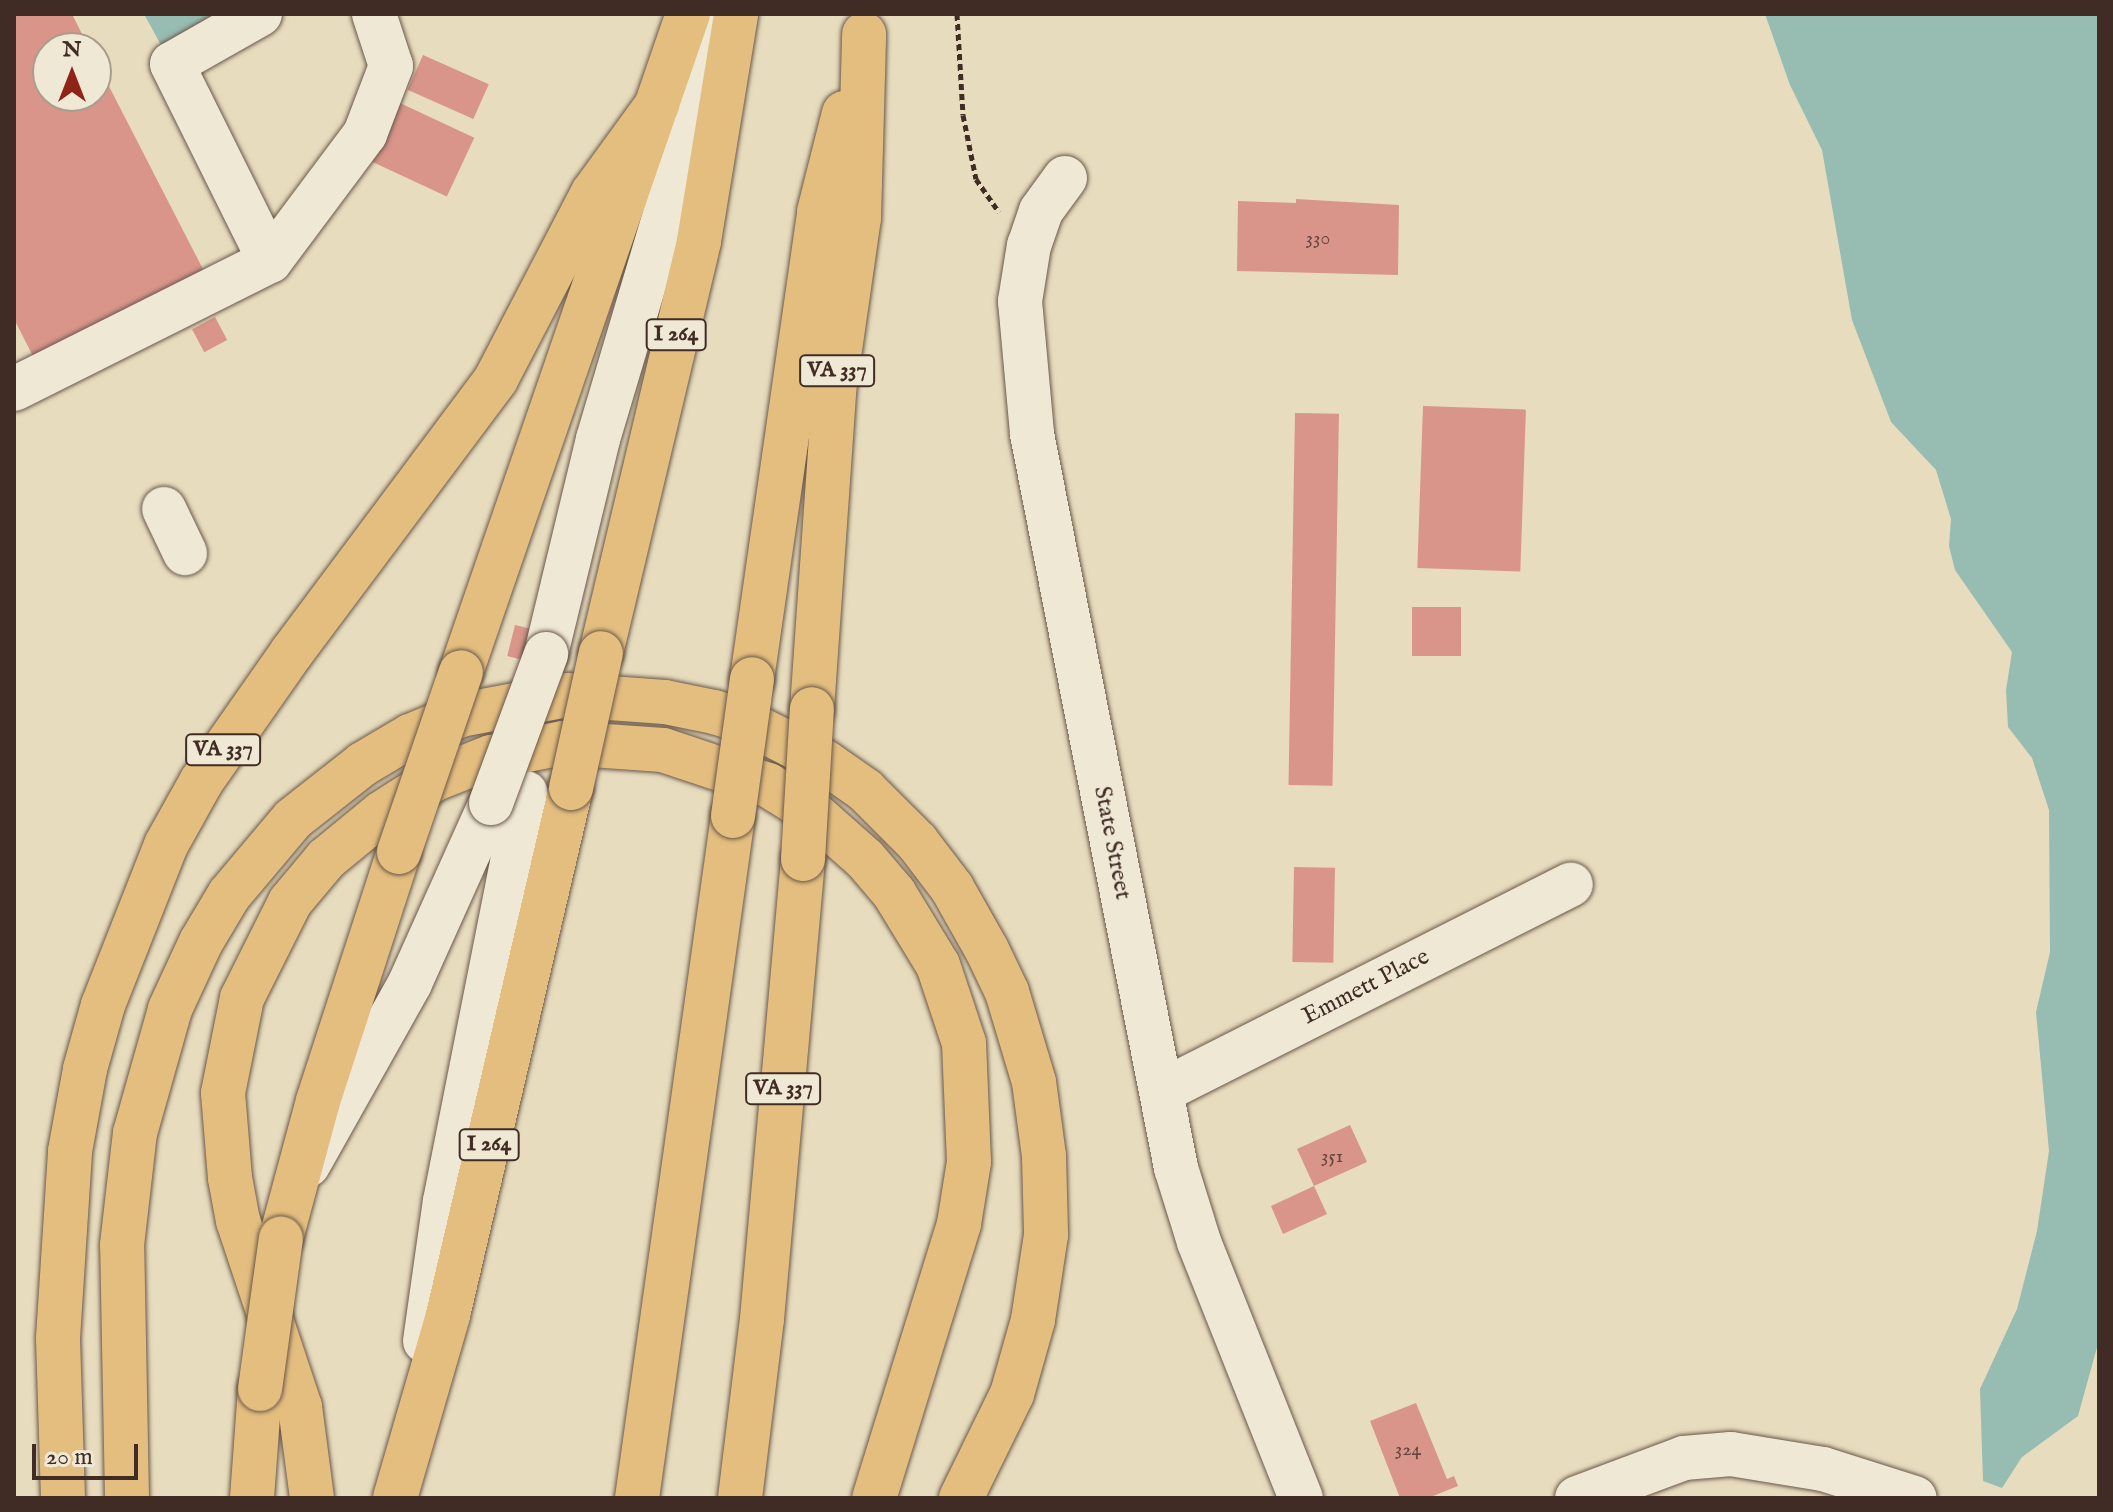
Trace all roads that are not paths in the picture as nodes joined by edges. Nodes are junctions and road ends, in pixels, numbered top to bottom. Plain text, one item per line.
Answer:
1 (260, 14) edge
2 (374, 14) edge
3 (688, 14) edge
4 (724, 14) edge
5 (736, 14) edge
6 (867, 24) edge
7 (657, 105) junction
8 (1065, 178) dead end
9 (270, 261) junction
10 (14, 389) edge
11 (164, 509) dead end
12 (185, 553) dead end
13 (508, 798) junction
14 (1571, 884) dead end
15 (1162, 1091) junction
16 (296, 1186) junction
17 (762, 1319) junction
18 (409, 1455) junction
19 (63, 1498) edge
20 (127, 1498) edge
21 (252, 1498) edge
22 (312, 1498) edge
23 (395, 1498) edge
24 (637, 1498) edge
25 (740, 1498) edge
26 (770, 1498) edge
27 (874, 1498) edge
28 (961, 1498) edge
29 (1301, 1498) edge
30 (1577, 1498) edge
31 (1915, 1498) edge

1 - 9 street
2 - 9 street
3 - 7 highway, VA 337
4 - 13 street, bridge
5 - 18 highway, I 264, bridge
6 - 17 highway, VA 337, bridge
6 - 24 highway, bridge
7 - 16 highway, bridge
7 - 19 highway, VA 337
8 - 15 street, State Street
9 - 10 street
11 - 12 street
13 - 16 street
13 - 18 street
14 - 15 street, Emmett Place
15 - 29 street, State Street
16 - 21 highway, bridge
17 - 25 highway
17 - 26 highway, VA 337
18 - 23 highway, I 264
20 - 28 highway
22 - 27 highway
30 - 31 street

